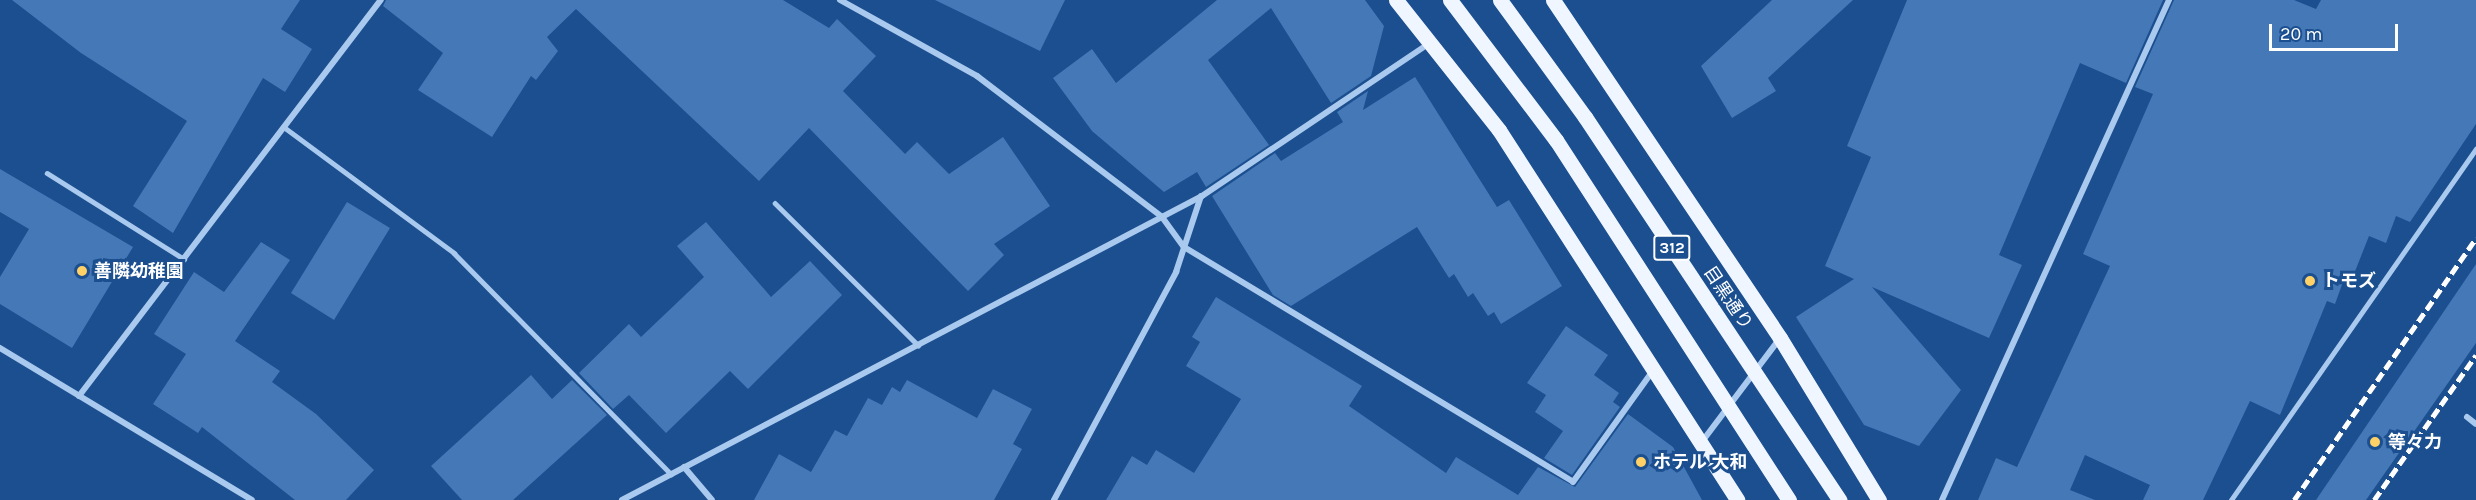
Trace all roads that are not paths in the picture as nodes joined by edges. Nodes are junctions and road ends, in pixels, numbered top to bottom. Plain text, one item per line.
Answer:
1 (381, 0) edge
2 (840, 0) edge
3 (1396, 0) edge
4 (1450, 0) edge
5 (1500, 0) edge
6 (1553, 0) edge
7 (2169, 0) edge
8 (1431, 42) junction
9 (284, 127) junction
10 (2476, 149) edge
11 (47, 173) dead end
12 (1202, 196) junction
13 (776, 203) dead end
14 (1162, 217) junction
15 (1184, 247) junction
16 (184, 259) junction
17 (1780, 338) junction
18 (918, 345) junction
19 (0, 348) edge
20 (1653, 371) junction
21 (79, 396) junction
22 (2467, 417) dead end
23 (2476, 424) edge
24 (1700, 444) junction
25 (684, 467) junction
26 (671, 474) junction
27 (252, 500) edge
28 (622, 500) edge
29 (712, 500) edge
30 (1054, 500) edge
31 (1737, 500) edge
32 (1789, 500) edge
33 (1839, 500) edge
34 (1880, 500) edge
35 (1942, 500) edge
36 (2231, 500) edge

1 - 9 street
2 - 14 street
3 - 8 main road
4 - 32 main road, 312, bridge
5 - 33 main road, 目黒通り / 312, bridge
6 - 17 main road
7 - 35 street
8 - 12 street
8 - 20 main road
9 - 16 street
9 - 26 lane
10 - 36 lane
11 - 16 lane
12 - 14 street
12 - 15 street
13 - 18 lane
14 - 15 street
14 - 18 street
15 - 20 street
15 - 30 street
16 - 21 street
17 - 24 street
17 - 34 main road
18 - 25 street
19 - 21 street
20 - 24 main road
21 - 27 street
22 - 23 street
24 - 31 main road
25 - 26 street
25 - 29 street
26 - 28 street

